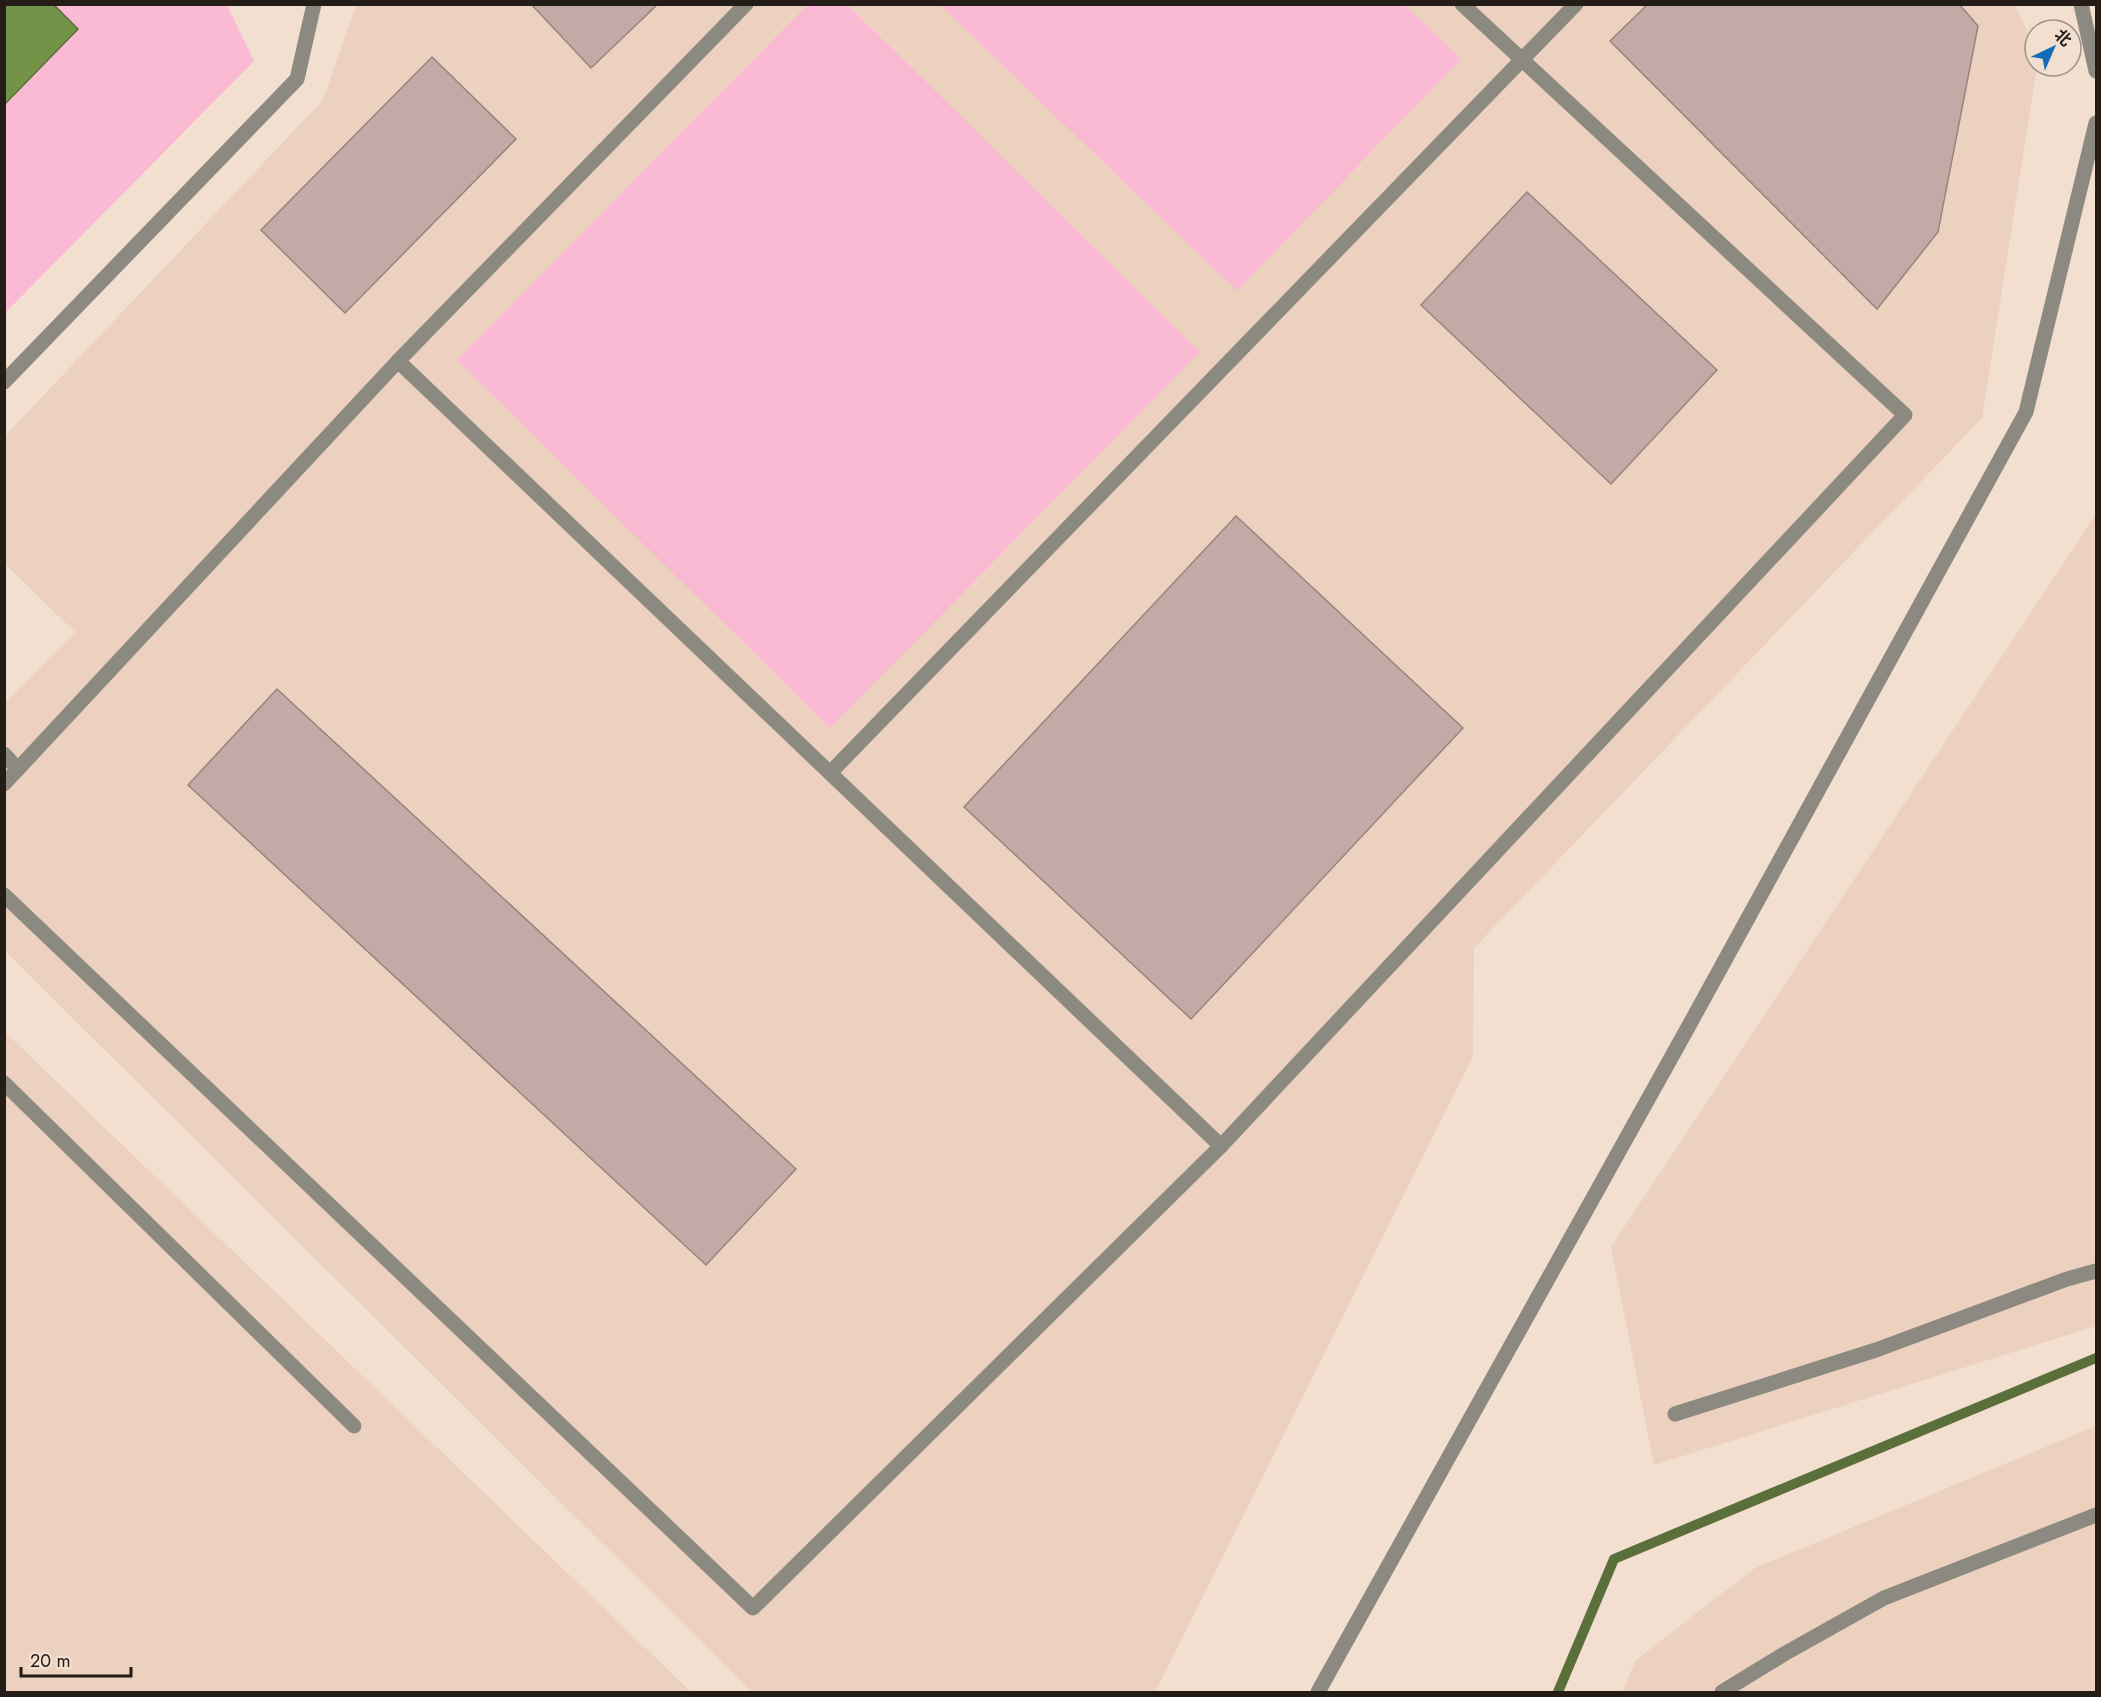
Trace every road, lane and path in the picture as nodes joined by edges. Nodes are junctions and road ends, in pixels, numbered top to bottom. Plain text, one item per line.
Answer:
1 (314, 4) edge
2 (746, 4) edge
3 (1461, 4) edge
4 (1576, 4) edge
5 (2081, 4) edge
6 (1521, 61) junction
7 (2097, 71) edge
8 (2097, 123) edge
9 (398, 361) junction
10 (4, 382) edge
11 (4, 754) edge
12 (18, 769) junction
13 (830, 773) junction
14 (4, 784) edge
15 (4, 895) edge
16 (4, 1083) edge
17 (1221, 1146) junction
18 (2097, 1271) edge
19 (1675, 1414) dead end
20 (354, 1426) dead end
21 (2097, 1515) edge
22 (1318, 1692) edge
23 (1722, 1692) edge

1 - 10 street
2 - 9 street
3 - 6 street
4 - 6 street
5 - 7 street
6 - 13 street
6 - 17 street
8 - 22 street
9 - 12 street
9 - 13 street
11 - 12 street
12 - 14 street
13 - 17 street
15 - 17 street
16 - 20 street
18 - 19 street
21 - 23 street

